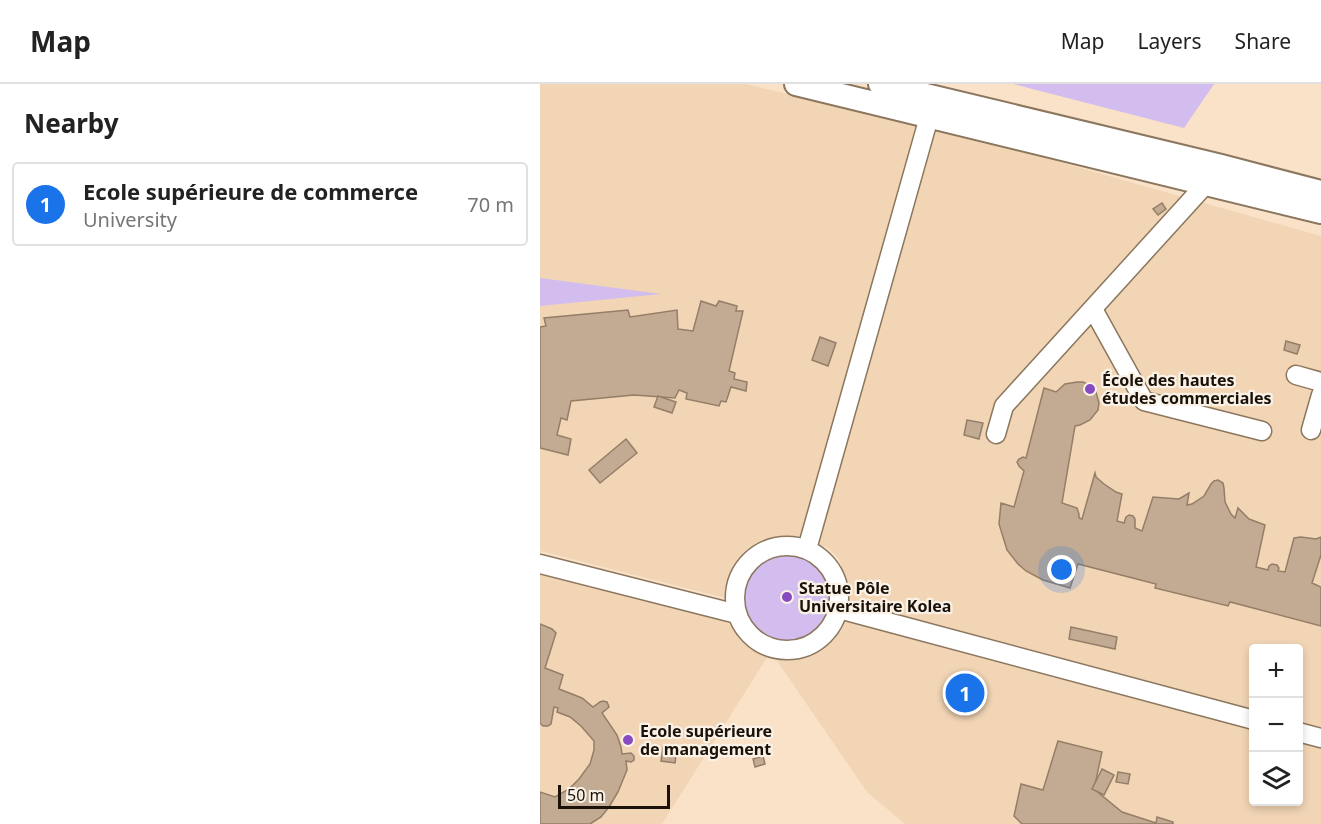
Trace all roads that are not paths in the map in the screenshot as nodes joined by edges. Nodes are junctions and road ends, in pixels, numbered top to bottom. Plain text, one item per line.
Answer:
1 (796, 84) edge
2 (880, 84) edge
3 (929, 117) junction
4 (1204, 185) junction
5 (1321, 192) edge
6 (1321, 212) edge
7 (1093, 309) junction
8 (1296, 375) dead end
9 (1321, 382) edge
10 (1321, 395) edge
11 (1311, 430) dead end
12 (1262, 431) dead end
13 (996, 434) dead end
14 (807, 549) junction
15 (540, 564) edge
16 (839, 609) junction
17 (737, 614) junction
18 (1249, 719) edge
19 (1303, 733) edge
20 (1321, 738) edge

1 - 3 main road
2 - 5 main road
3 - 4 main road
3 - 14 street
4 - 6 main road
4 - 7 street
7 - 12 street
7 - 13 street
8 - 9 street
10 - 11 street
14 - 16 street
14 - 17 street
15 - 17 street
16 - 17 street
16 - 18 street
19 - 20 street

